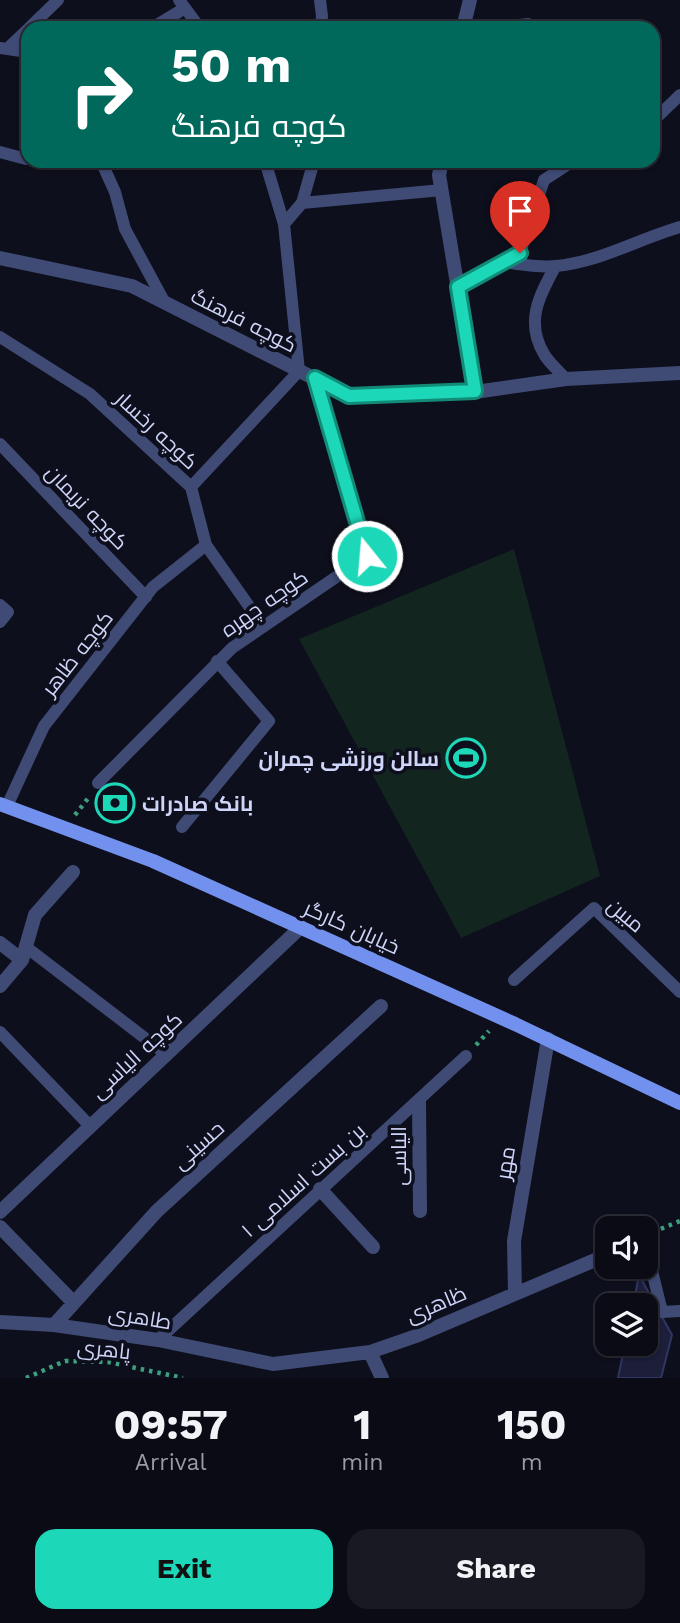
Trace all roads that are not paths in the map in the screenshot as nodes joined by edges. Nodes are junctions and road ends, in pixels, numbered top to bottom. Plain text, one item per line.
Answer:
1 (58, 0) edge
2 (320, 0) edge
3 (470, 0) edge
4 (182, 4) edge
5 (36, 21) edge
6 (161, 21) edge
7 (195, 21) edge
8 (322, 21) edge
9 (465, 21) edge
10 (21, 34) edge
11 (3, 49) edge
12 (21, 51) edge
13 (680, 95) edge
14 (660, 114) edge
15 (0, 152) edge
16 (21, 158) edge
17 (104, 168) edge
18 (267, 168) edge
19 (312, 168) edge
20 (440, 168) edge
21 (562, 168) edge
22 (442, 190) junction
23 (302, 202) junction
24 (284, 224) junction
25 (680, 227) edge
26 (0, 258) edge
27 (502, 262) junction
28 (555, 267) junction
29 (458, 287) junction
30 (165, 303) junction
31 (0, 337) edge
32 (299, 371) junction
33 (680, 373) edge
34 (315, 378) junction
35 (566, 379) junction
36 (475, 391) junction
37 (0, 444) edge
38 (191, 487) junction
39 (206, 545) junction
40 (146, 597) junction
41 (0, 605) edge
42 (0, 622) edge
43 (263, 626) junction
44 (217, 661) junction
45 (98, 783) road end
46 (3, 805) edge
47 (182, 827) dead end
48 (73, 872) dead end
49 (301, 927) junction
50 (0, 943) edge
51 (24, 954) junction
52 (514, 980) dead end
53 (0, 986) edge
54 (680, 992) edge
55 (382, 1006) dead end
56 (0, 1032) edge
57 (548, 1039) junction
58 (167, 1055) junction
59 (466, 1056) road end
60 (419, 1101) junction
61 (680, 1103) edge
62 (91, 1127) junction
63 (320, 1189) junction
64 (420, 1211) dead end
65 (0, 1212) edge
66 (0, 1227) edge
67 (373, 1247) dead end
68 (595, 1260) edge
69 (654, 1279) edge
70 (515, 1294) junction
71 (73, 1302) junction
72 (680, 1311) edge
73 (0, 1322) edge
74 (54, 1325) junction
75 (158, 1340) junction
76 (370, 1352) junction
77 (273, 1364) joint
78 (382, 1378) edge

1 - 5 lane
2 - 8 lane
3 - 9 street
4 - 6 lane
4 - 7 lane
10 - 11 lane
11 - 12 lane
13 - 14 lane
15 - 16 lane
17 - 30 lane
18 - 24 lane
19 - 23 lane
20 - 22 street
21 - 27 lane
22 - 23 lane
22 - 29 street
23 - 24 lane
24 - 32 lane
25 - 28 lane
26 - 30 street, کوچه فرهنگ
27 - 28 lane
27 - 29 lane
28 - 35 lane
29 - 36 street
30 - 32 street, کوچه فرهنگ
31 - 38 lane, کوچه رخسار
32 - 34 street, کوچه فرهنگ
32 - 38 lane
33 - 35 street, کوچه فرهنگ
34 - 36 street, کوچه فرهنگ
34 - 43 lane, کوچه چهره
35 - 36 street, کوچه فرهنگ
37 - 40 lane, کوچه نریمان
38 - 39 lane, کوچه رخسار
39 - 40 lane, کوچه ظاهر
39 - 43 lane, کوچه رخسار
40 - 46 lane, کوچه ظاهر
41 - 42 lane
43 - 44 lane, کوچه چهره
44 - 45 lane, کوچه چهره
44 - 47 lane
46 - 49 main road, خیابان کارگر
48 - 51 street
49 - 57 main road, خیابان کارگر
49 - 58 street, کوچه الیاسی
50 - 51 street
51 - 53 street
51 - 58 lane
52 - 54 lane, مبین
55 - 71 street, حسینی
56 - 62 lane
57 - 61 main road, خیابان کارگر
57 - 70 street, مهر
58 - 62 street, کوچه الیاسی
59 - 60 lane, بن بست اسلامی ۱
60 - 63 lane, بن بست اسلامی ۱
60 - 64 street, الیاسی
62 - 65 street, کوچه الیاسی
63 - 67 street
63 - 75 lane, بن بست اسلامی ۱
66 - 71 street
68 - 70 street, ظاهری
69 - 72 lane
70 - 76 street, ظاهری
71 - 74 street, حسینی
73 - 74 street, طاهری
74 - 75 street, طاهری
75 - 77 street, طاهری
76 - 77 street, ظاهری
76 - 78 street

